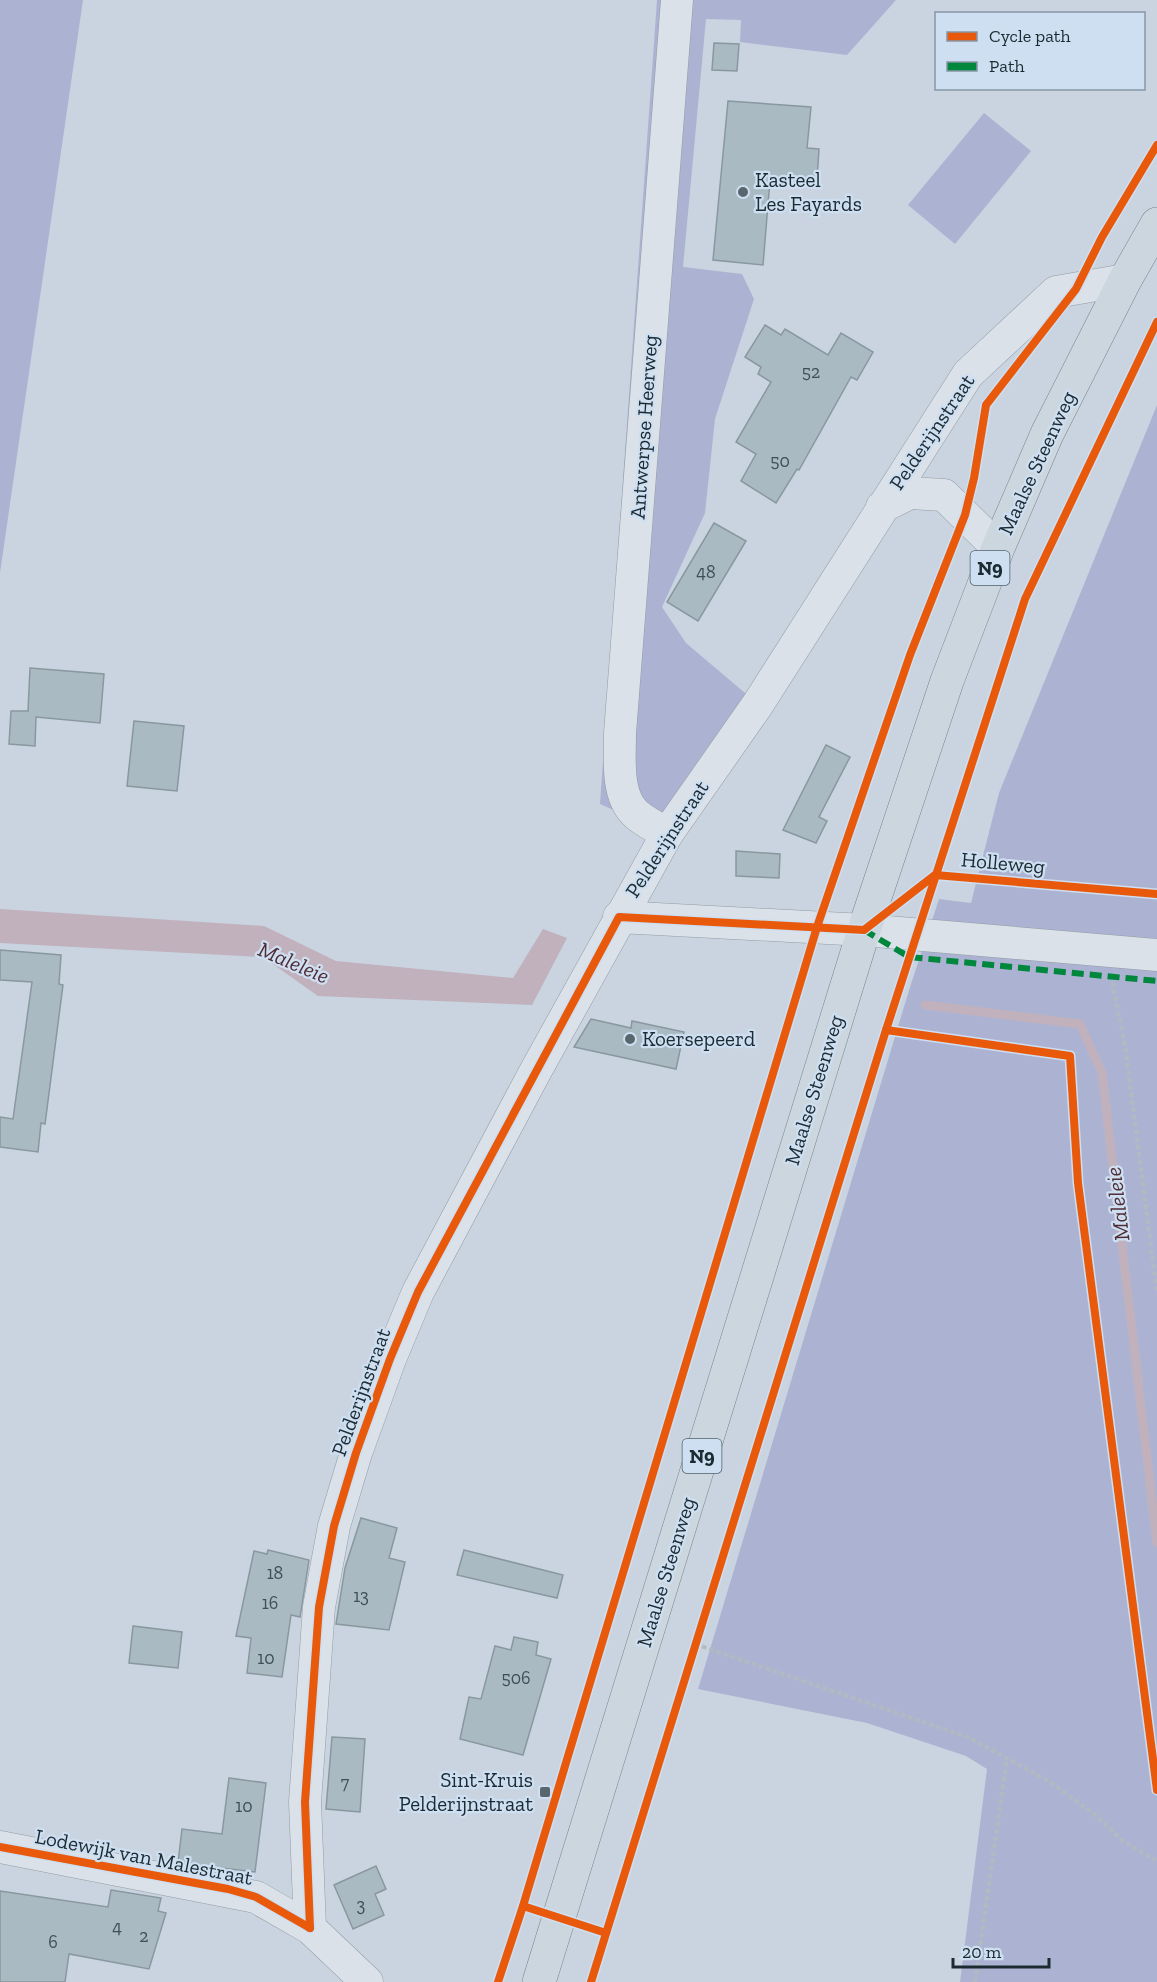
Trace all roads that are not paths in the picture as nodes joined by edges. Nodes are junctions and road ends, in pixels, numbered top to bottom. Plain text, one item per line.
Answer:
1 (677, 0) edge
2 (1157, 224) edge
3 (1125, 280) junction
4 (882, 507) junction
5 (998, 548) junction
6 (667, 834) junction
7 (619, 917) junction
8 (864, 930) junction
9 (1157, 955) edge
10 (0, 1847) edge
11 (310, 1928) junction
12 (367, 1982) edge
13 (539, 1982) edge

1 - 6 street, Antwerpse Heerweg
2 - 3 main road, Maalse Steenweg / N9
3 - 4 street, Pelderijnstraat
3 - 5 main road, Maalse Steenweg / N9
4 - 5 street
4 - 6 street, Pelderijnstraat
5 - 8 main road, Maalse Steenweg / N9
6 - 7 street, Pelderijnstraat
7 - 8 street
7 - 11 street, Pelderijnstraat
8 - 9 street
8 - 13 main road, Maalse Steenweg / N9
10 - 11 street, Lodewijk van Malestraat
11 - 12 street

